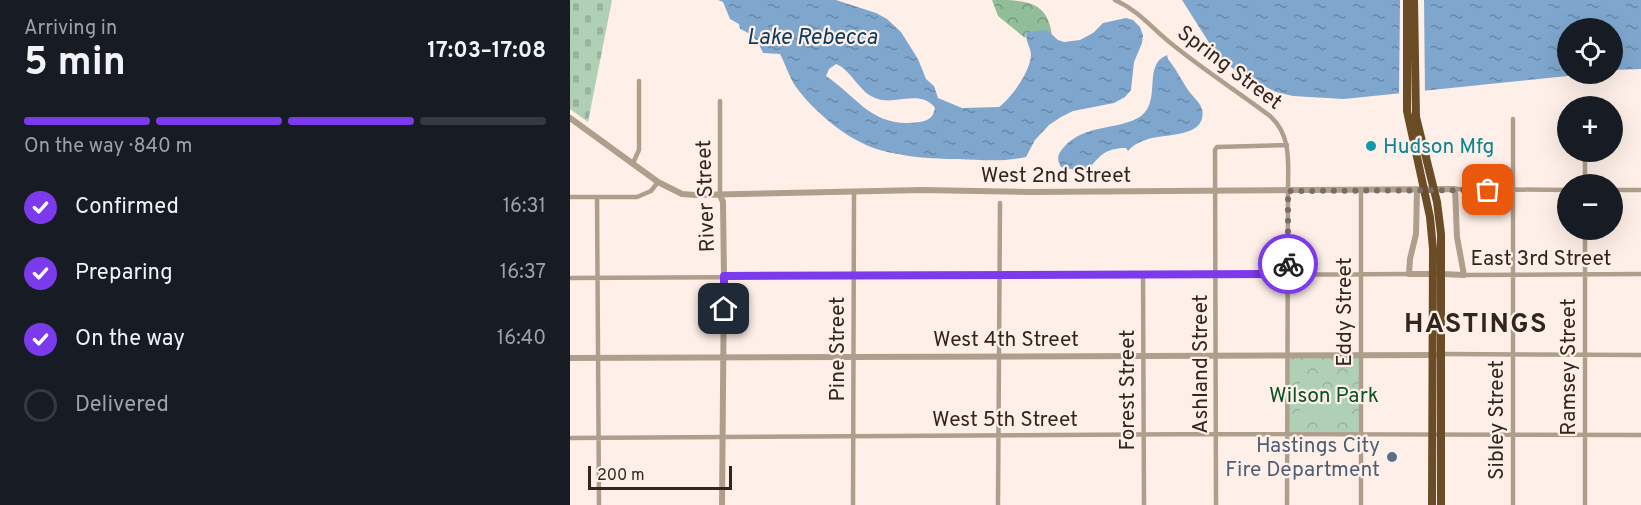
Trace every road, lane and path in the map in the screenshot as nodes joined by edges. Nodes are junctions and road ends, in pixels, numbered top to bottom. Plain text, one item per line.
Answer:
1 (1115, 0) edge
2 (1407, 0) edge
3 (1414, 0) edge
4 (639, 81) dead end
5 (720, 101) dead end
6 (570, 118) edge
7 (1513, 119) dead end
8 (1287, 145) junction
9 (633, 163) junction
10 (658, 182) junction
11 (1455, 189) junction
12 (1361, 190) junction
13 (1417, 190) junction
14 (1513, 190) junction
15 (1557, 190) edge
16 (1623, 190) edge
17 (1641, 190) edge
18 (1288, 191) junction
19 (854, 192) junction
20 (1215, 192) junction
21 (720, 195) junction
22 (570, 197) edge
23 (597, 197) junction
24 (1000, 203) dead end
25 (1435, 216) junction
26 (1585, 240) edge
27 (1215, 274) junction
28 (1288, 274) junction
29 (1361, 274) junction
30 (1409, 274) junction
31 (1438, 274) junction
32 (1585, 274) junction
33 (1641, 274) edge
34 (1000, 275) junction
35 (1143, 275) junction
36 (1464, 275) junction
37 (1513, 275) junction
38 (724, 276) junction
39 (854, 276) junction
40 (570, 278) edge
41 (599, 278) junction
42 (1360, 354) junction
43 (1513, 354) junction
44 (1584, 354) junction
45 (999, 355) junction
46 (1143, 355) junction
47 (1216, 355) junction
48 (1288, 355) junction
49 (1437, 355) junction
50 (1641, 355) edge
51 (854, 356) junction
52 (724, 357) junction
53 (570, 358) edge
54 (599, 358) junction
55 (1217, 434) junction
56 (1144, 435) junction
57 (1288, 435) junction
58 (1360, 435) junction
59 (1437, 435) junction
60 (1585, 435) junction
61 (1641, 435) edge
62 (854, 436) junction
63 (998, 436) junction
64 (1513, 436) junction
65 (724, 437) junction
66 (570, 438) edge
67 (599, 438) junction
68 (599, 505) edge
69 (722, 505) edge
70 (853, 505) edge
71 (998, 505) edge
72 (1144, 505) edge
73 (1216, 505) edge
74 (1287, 505) edge
75 (1361, 505) edge
76 (1432, 505) edge
77 (1441, 505) edge
78 (1513, 505) edge
79 (1585, 505) edge

1 - 8 street, Spring Street
2 - 25 highway
3 - 25 highway
4 - 9 street
5 - 21 street, River Street
6 - 9 street, West 2nd Street
7 - 14 street, Sibley Street
8 - 18 street, Spring Street
8 - 20 street, Ashland Street
9 - 10 street, West 2nd Street
10 - 21 street, West 2nd Street
10 - 23 street
11 - 13 street, West 2nd Street
11 - 14 street
11 - 36 street
12 - 13 street, West 2nd Street
12 - 18 street, West 2nd Street
12 - 29 street, Eddy Street
13 - 30 street
14 - 15 street
14 - 37 street, Sibley Street
16 - 17 street
18 - 20 street, West 2nd Street
18 - 28 street, Spring Street
19 - 20 street, West 2nd Street
19 - 21 street, West 2nd Street
19 - 39 street, Pine Street
20 - 27 street, Ashland Street
21 - 38 street, River Street
22 - 23 street
23 - 41 street
24 - 34 street
25 - 31 highway
26 - 32 street, Ramsey Street
27 - 28 street
27 - 35 street
27 - 47 street, Ashland Street
28 - 29 street
28 - 48 street, Spring Street
29 - 30 street
29 - 42 street, Eddy Street
30 - 31 street, East 3rd Street
31 - 36 street, East 3rd Street
31 - 49 highway
32 - 33 street, East 3rd Street
32 - 37 street, East 3rd Street
32 - 44 street, Ramsey Street
34 - 35 street
34 - 39 street
34 - 45 street
35 - 46 street, Forest Street
36 - 37 street, East 3rd Street
37 - 43 street, Sibley Street
38 - 39 street
38 - 41 street
38 - 52 street, River Street
39 - 51 street, Pine Street
40 - 41 street
41 - 54 street
42 - 48 street, West 4th Street
42 - 49 street, West 4th Street
42 - 58 street, Eddy Street
43 - 44 street
43 - 49 street
43 - 64 street, Sibley Street
44 - 50 street
44 - 60 street, Ramsey Street
45 - 46 street, West 4th Street
45 - 51 street, West 4th Street
45 - 63 street
46 - 47 street, West 4th Street
46 - 56 street, Forest Street
47 - 48 street, West 4th Street
47 - 55 street, Ashland Street
48 - 57 street, Spring Street
49 - 59 highway
51 - 52 street, West 4th Street
51 - 62 street, Pine Street
52 - 54 street, West 4th Street
52 - 65 street, River Street
53 - 54 street, West 4th Street
54 - 67 street
55 - 56 street, West 5th Street
55 - 57 street, West 5th Street
55 - 73 street, Ashland Street
56 - 63 street, West 5th Street
56 - 72 street, Forest Street
57 - 58 street, West 5th Street
57 - 74 street, Spring Street
58 - 59 street, West 5th Street
58 - 75 street, Eddy Street
59 - 64 street, West 5th Street
59 - 76 highway
59 - 77 highway
60 - 61 street, West 5th Street
60 - 64 street, West 5th Street
60 - 79 street, Ramsey Street
62 - 63 street, West 5th Street
62 - 65 street, West 5th Street
62 - 70 street, Pine Street
63 - 71 street
64 - 78 street, Sibley Street
65 - 67 street, West 5th Street
65 - 69 street, River Street
66 - 67 street, West 5th Street
67 - 68 street

